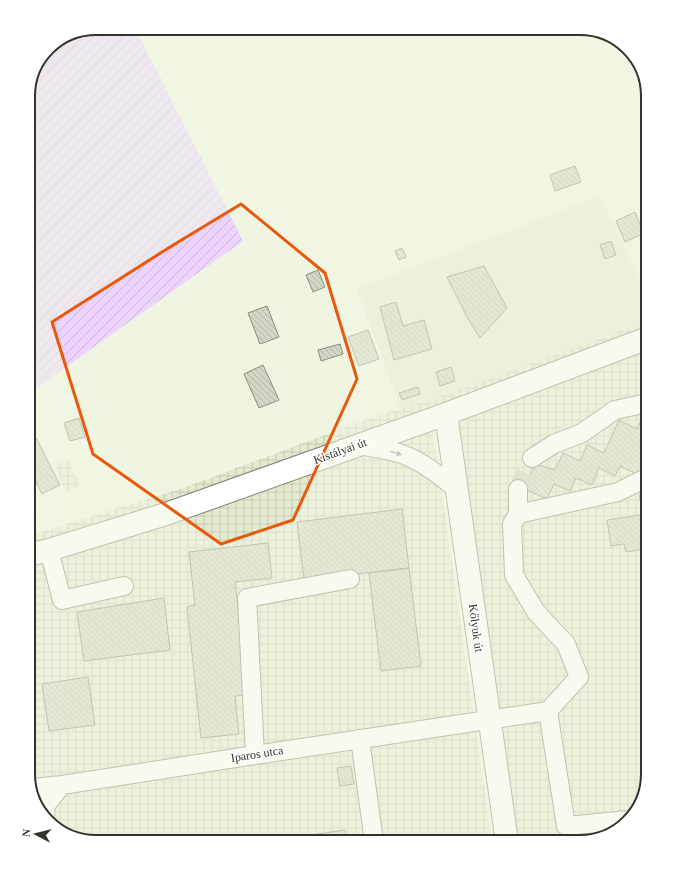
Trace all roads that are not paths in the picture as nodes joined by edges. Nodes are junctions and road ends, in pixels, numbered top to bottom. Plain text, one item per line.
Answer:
1 (641, 341) edge
2 (641, 404) edge
3 (446, 414) junction
4 (358, 445) junction
5 (532, 458) tunnel mouth
6 (641, 480) edge
7 (457, 489) junction
8 (518, 490) tunnel mouth
9 (518, 514) junction
10 (50, 550) junction
11 (35, 553) edge
12 (350, 579) dead end
13 (124, 586) dead end
14 (548, 711) junction
15 (489, 720) junction
16 (360, 739) junction
17 (255, 754) junction
18 (62, 785) junction
19 (37, 788) edge
20 (46, 809) edge
21 (619, 821) edge
22 (373, 835) edge
23 (506, 835) edge

1 - 3 main road, Kistályai út
2 - 5 lane
3 - 4 main road, Kistályai út
3 - 7 main road, Kőlyuk út
4 -> 7 lane
4 - 10 main road, Kistályai út
6 - 9 lane
7 - 15 main road, Kőlyuk út
8 - 9 lane
9 - 14 lane
10 - 11 main road, Kistályai út
10 - 13 lane
12 - 17 lane
14 - 15 lane, Iparos utca
14 - 21 lane
15 - 16 lane, Iparos utca
15 - 23 main road, Kőlyuk út
16 - 17 lane, Iparos utca
16 - 22 lane
17 - 18 lane, Iparos utca
18 - 19 lane, Iparos utca
18 - 20 lane

